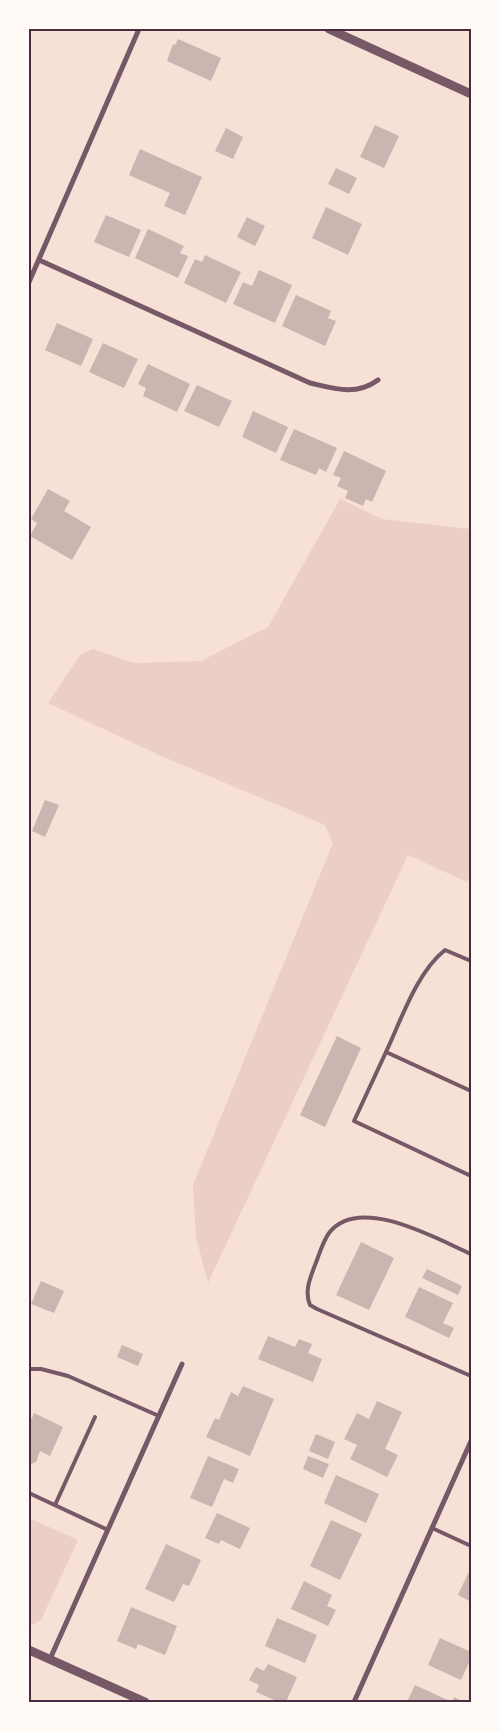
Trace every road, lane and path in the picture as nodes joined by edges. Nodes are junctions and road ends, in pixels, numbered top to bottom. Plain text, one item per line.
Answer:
1 (139, 29) edge
2 (329, 29) edge
3 (471, 94) edge
4 (39, 260) junction
5 (29, 282) edge
6 (378, 380) dead end
7 (471, 961) edge
8 (386, 1052) junction
9 (471, 1091) edge
10 (471, 1176) edge
11 (471, 1254) edge
12 (182, 1364) dead end
13 (29, 1369) edge
14 (471, 1376) edge
15 (159, 1416) junction
16 (95, 1417) dead end
17 (471, 1441) edge
18 (29, 1493) edge
19 (54, 1505) junction
20 (432, 1528) junction
21 (108, 1530) junction
22 (471, 1546) edge
23 (29, 1650) edge
24 (50, 1660) junction
25 (145, 1702) edge
26 (354, 1702) edge

1 - 4 street
2 - 3 street
4 - 5 street
4 - 6 street
7 - 8 lane
8 - 9 lane
8 - 10 lane
11 - 14 lane
12 - 15 street
13 - 15 lane
15 - 21 street
16 - 19 lane
17 - 20 street
18 - 19 lane
19 - 21 lane
20 - 22 lane
20 - 26 street
21 - 24 street
23 - 24 street
24 - 25 street

